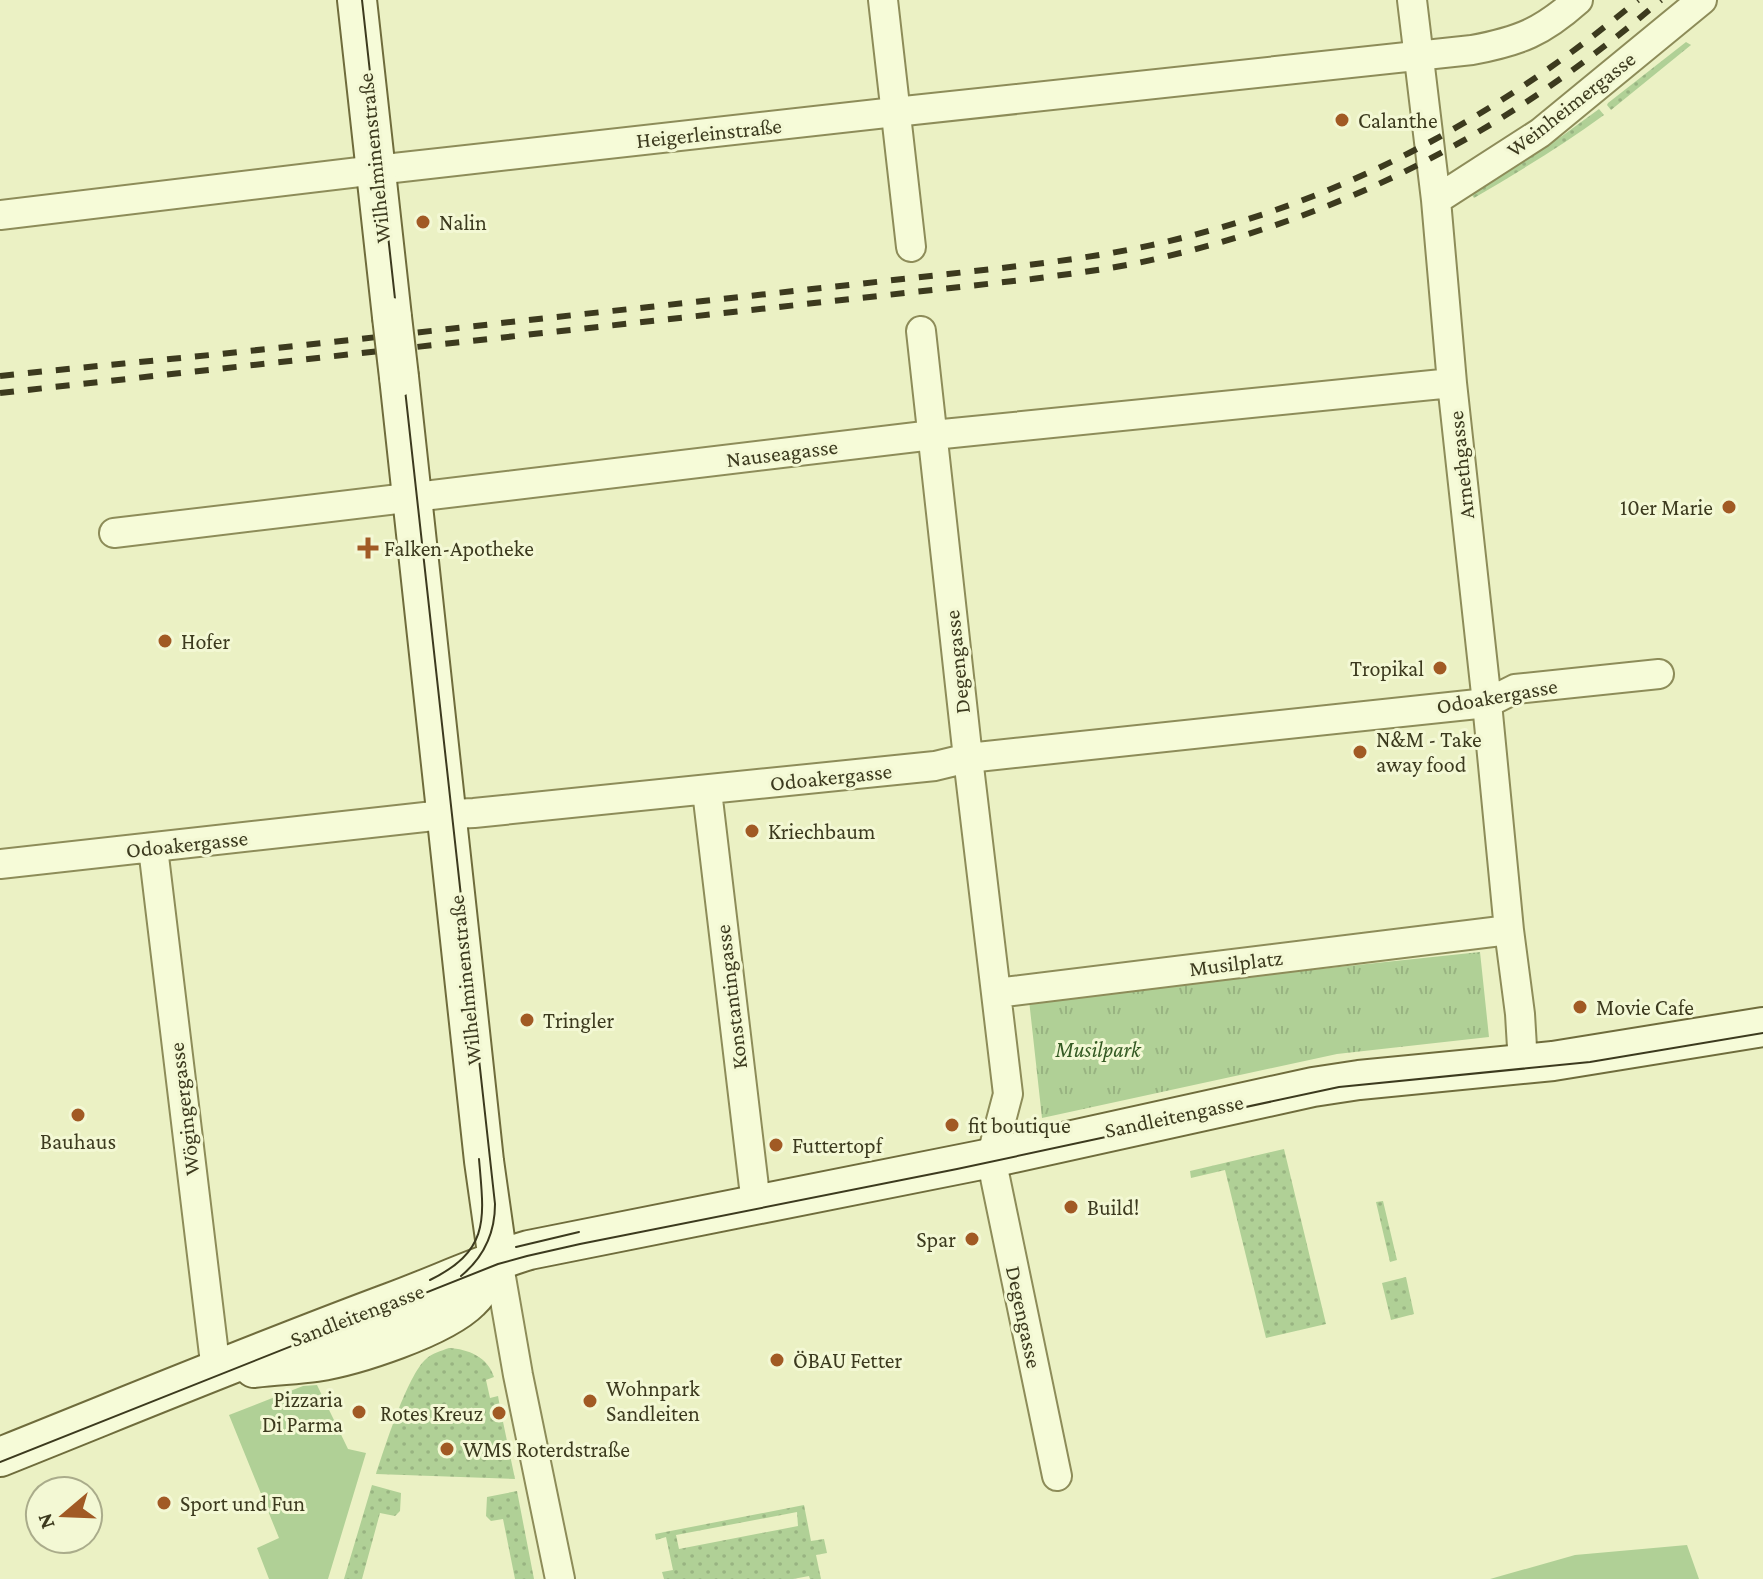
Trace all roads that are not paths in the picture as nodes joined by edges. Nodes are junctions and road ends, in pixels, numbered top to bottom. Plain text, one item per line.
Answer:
1 (357, 0) edge
2 (883, 0) edge
3 (1412, 0) edge
4 (1578, 0) edge
5 (1702, 0) edge
6 (1418, 57) junction
7 (895, 112) junction
8 (376, 170) junction
9 (1436, 200) junction
10 (0, 215) edge
11 (911, 247) dead end
12 (921, 331) dead end
13 (1452, 383) junction
14 (933, 435) junction
15 (411, 496) junction
16 (114, 533) dead end
17 (1659, 674) dead end
18 (1487, 703) junction
19 (968, 758) junction
20 (707, 791) junction
21 (447, 815) junction
22 (153, 848) junction
23 (0, 864) edge
24 (1509, 930) junction
25 (996, 993) junction
26 (1763, 1027) edge
27 (1523, 1064) junction
28 (991, 1158) junction
29 (756, 1204) junction
30 (498, 1260) junction
31 (216, 1371) junction
32 (0, 1457) edge
33 (1057, 1476) dead end
34 (560, 1579) edge

1 - 8 main road, Wilhelminenstraße
2 - 7 street
3 - 6 street, Arnethgasse
4 - 6 street
5 - 9 street, Weinheimergasse
6 - 7 street, Heigerleinstraße
6 - 9 street, Arnethgasse
7 - 8 street, Heigerleinstraße
7 - 11 street
8 - 10 street, Heigerleinstraße
8 - 15 main road, Wilhelminenstraße, bridge
9 - 13 street, Arnethgasse
12 - 14 street, Degengasse
13 - 14 street, Nauseagasse
13 - 18 street, Arnethgasse
14 - 15 street, Nauseagasse
14 - 19 street, Degengasse
15 - 16 street, Nauseagasse
15 - 21 main road, Wilhelminenstraße
17 - 18 street, Odoakergasse
18 - 19 street, Odoakergasse
18 - 24 street, Arnethgasse
19 - 20 street, Odoakergasse
19 - 25 street, Degengasse
20 - 21 street, Odoakergasse
20 - 29 street, Konstantingasse
21 - 22 street, Odoakergasse
21 - 30 main road, Wilhelminenstraße
22 - 23 street, Odoakergasse
22 - 31 street, Wögingergasse
24 - 25 street, Musilplatz
24 - 27 street
25 - 28 street
26 - 27 main road, Sandleitengasse
27 - 28 main road, Sandleitengasse
28 - 29 main road, Sandleitengasse
28 - 33 street, Degengasse
29 - 30 main road, Sandleitengasse
30 - 31 main road, Sandleitengasse
30 - 34 street, Wilhelminenstraße
31 - 32 main road, Sandleitengasse

